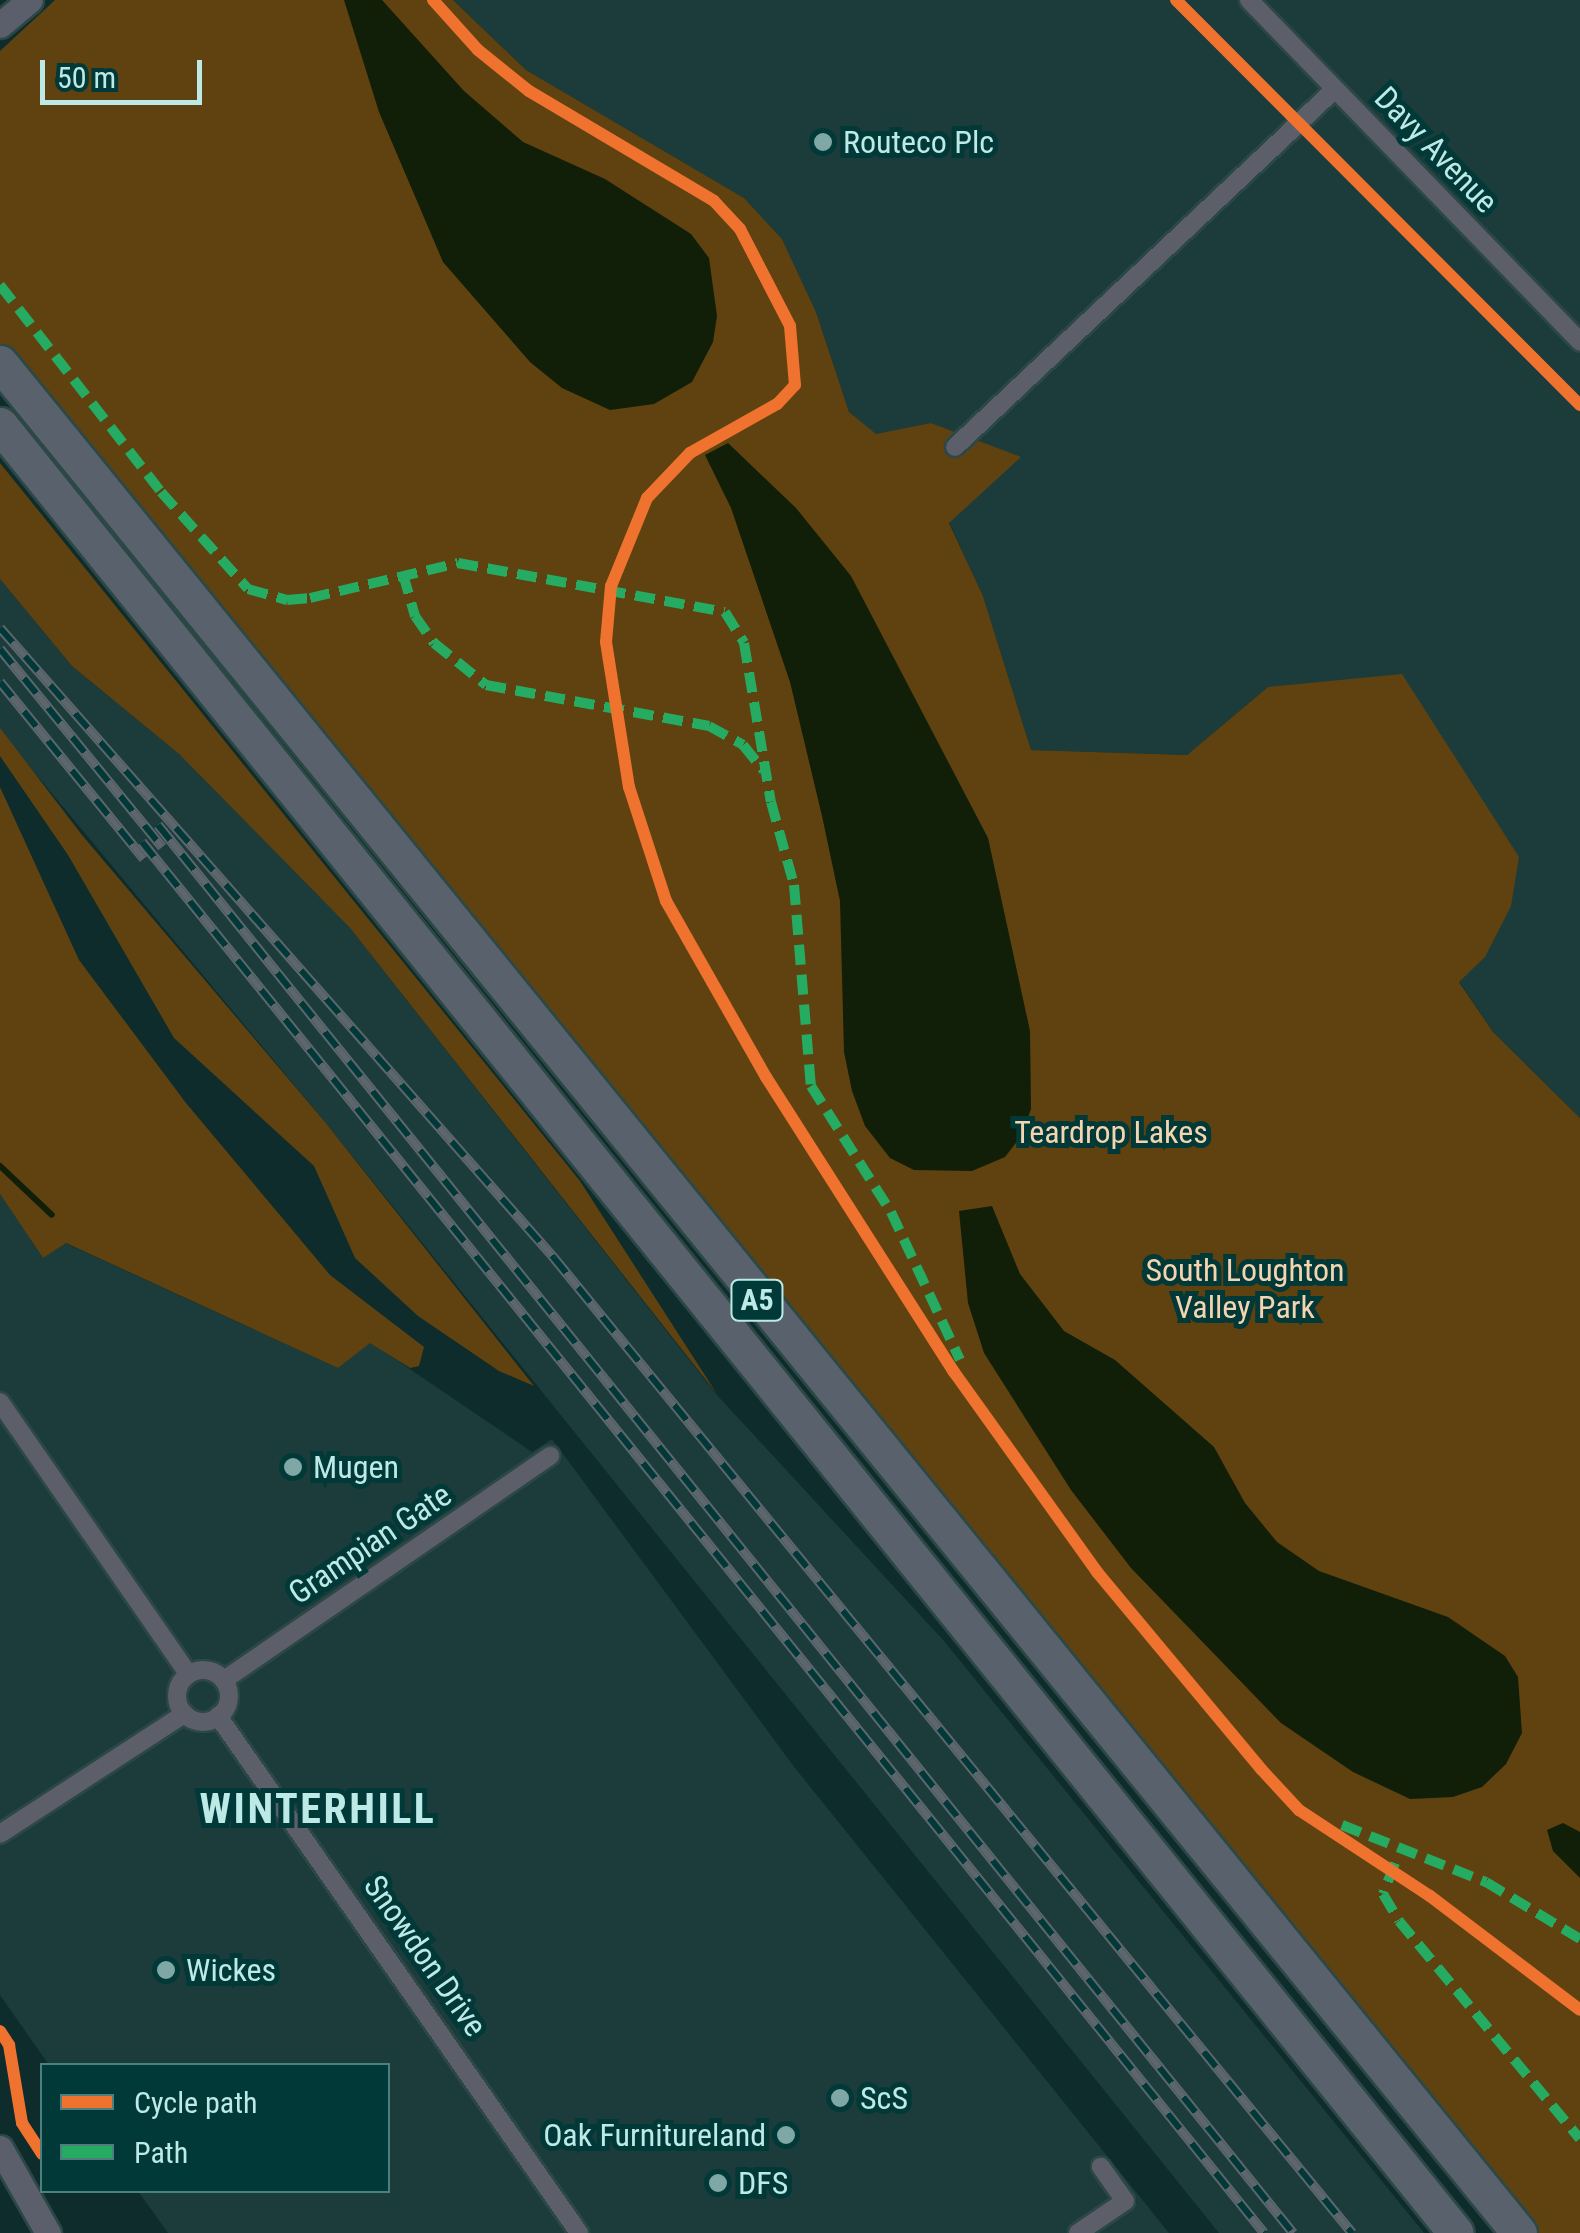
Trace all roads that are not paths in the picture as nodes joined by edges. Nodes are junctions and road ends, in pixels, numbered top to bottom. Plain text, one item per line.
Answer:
1 (30, 0) edge
2 (1249, 0) edge
3 (0, 25) edge
4 (1334, 88) junction
5 (1580, 342) edge
6 (0, 363) edge
7 (0, 425) edge
8 (955, 447) dead end
9 (0, 1402) edge
10 (550, 1456) dead end
11 (188, 1674) junction
12 (224, 1680) junction
13 (184, 1714) junction
14 (218, 1716) junction
15 (0, 1834) edge
16 (0, 2148) edge
17 (1100, 2167) dead end
18 (48, 2233) edge
19 (580, 2233) edge
20 (1078, 2233) edge
21 (1456, 2233) edge
22 (1519, 2233) edge

1 - 3 street
2 - 4 street, Davy Avenue
4 - 5 street, Davy Avenue
4 - 8 street
6 - 22 highway, A5
7 - 21 highway, A5
9 - 11 street
10 - 12 street, Grampian Gate
11 - 12 street
11 - 13 street
12 - 14 street
13 - 14 street
13 - 15 street
14 - 19 street, Snowdon Drive
16 - 18 street
17 - 20 street

